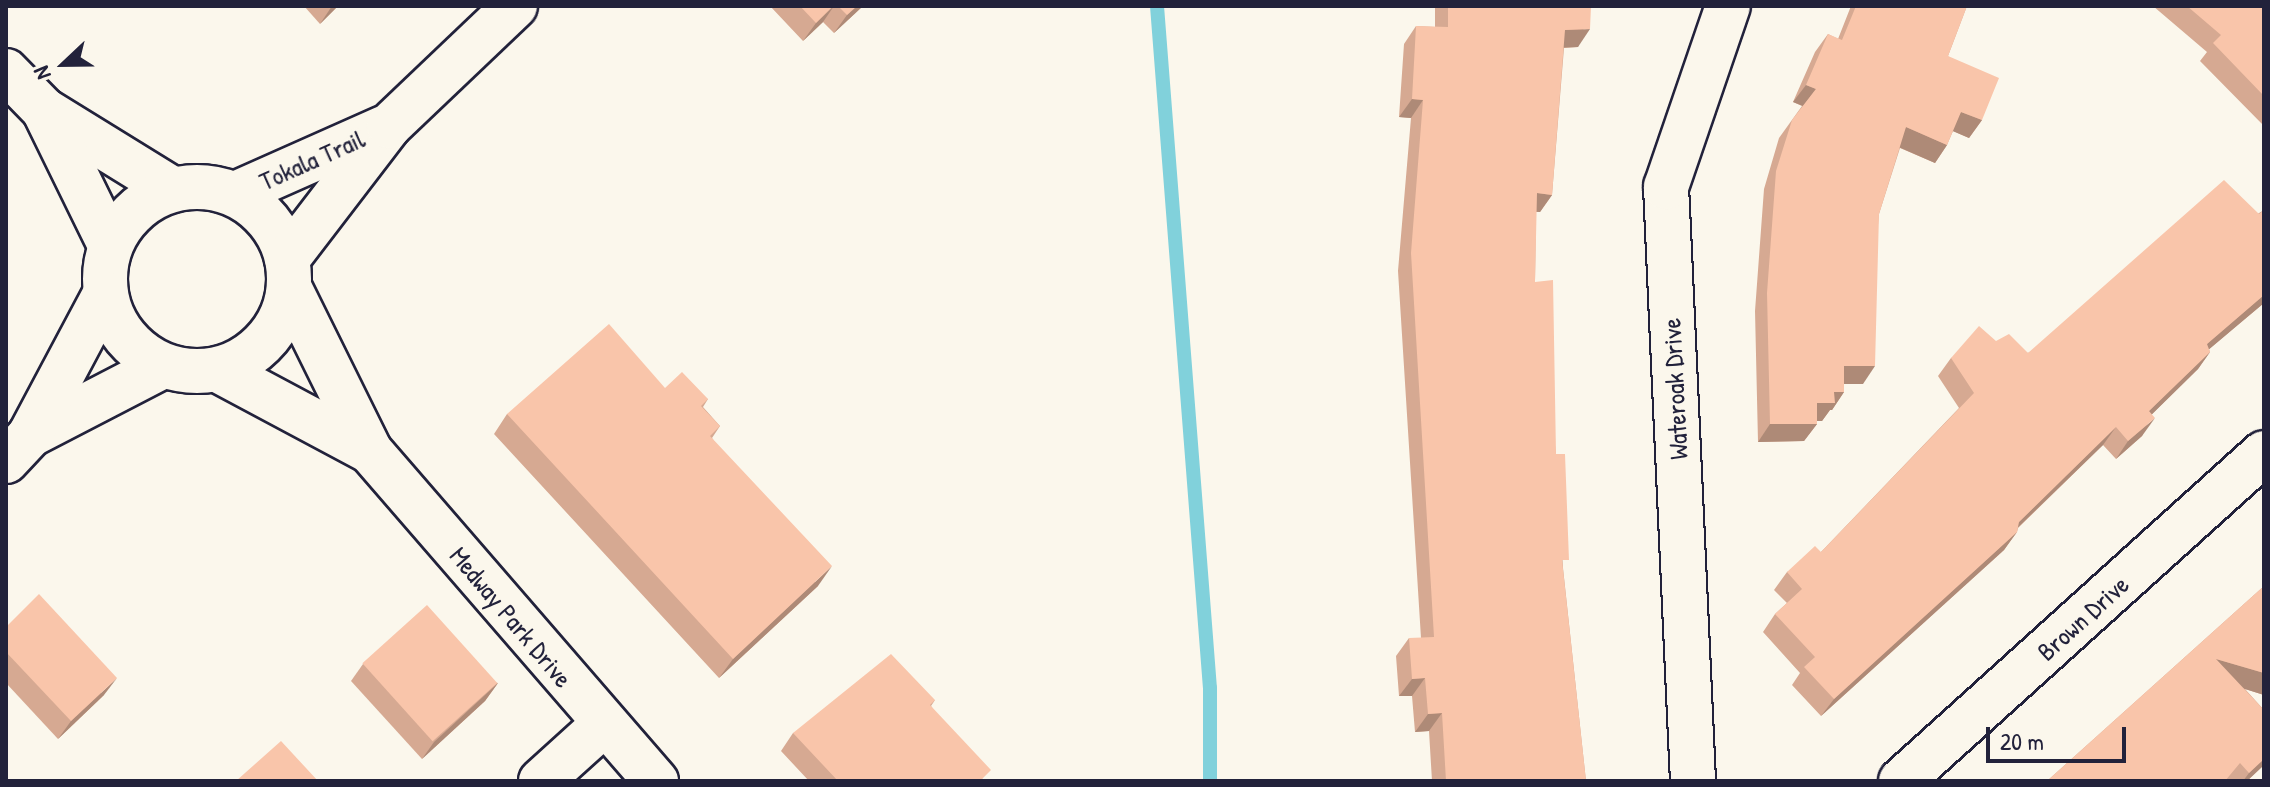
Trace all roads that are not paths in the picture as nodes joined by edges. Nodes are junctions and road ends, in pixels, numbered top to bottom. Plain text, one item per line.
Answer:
1 (515, 6) edge
2 (1728, 6) edge
3 (6, 71) edge
4 (44, 110) junction
5 (389, 126) junction
6 (172, 189) junction
7 (235, 194) junction
8 (110, 245) junction
9 (288, 273) junction
10 (105, 294) junction
11 (163, 366) junction
12 (218, 370) junction
13 (18, 448) edge
14 (370, 451) junction
15 (2264, 453) edge
16 (603, 725) junction
17 (541, 781) edge
18 (656, 781) edge
19 (1693, 781) edge
20 (1901, 781) edge

1 - 5 street, Tokala Trail
2 - 19 street, Wateroak Drive
3 - 4 street
4 - 6 street
4 - 8 street
5 - 7 street, Tokala Trail
5 - 9 street, Tokala Trail
6 - 7 street
6 - 8 street
7 - 9 street
8 - 10 street
9 - 12 street
9 - 14 street, Medway Park Drive
10 - 11 street
10 - 13 street
11 - 12 street
11 - 13 street
12 - 14 street, Medway Park Drive
14 - 16 street, Medway Park Drive
15 - 20 street, Brown Drive
16 - 17 street
16 - 18 street, Medway Park Drive

